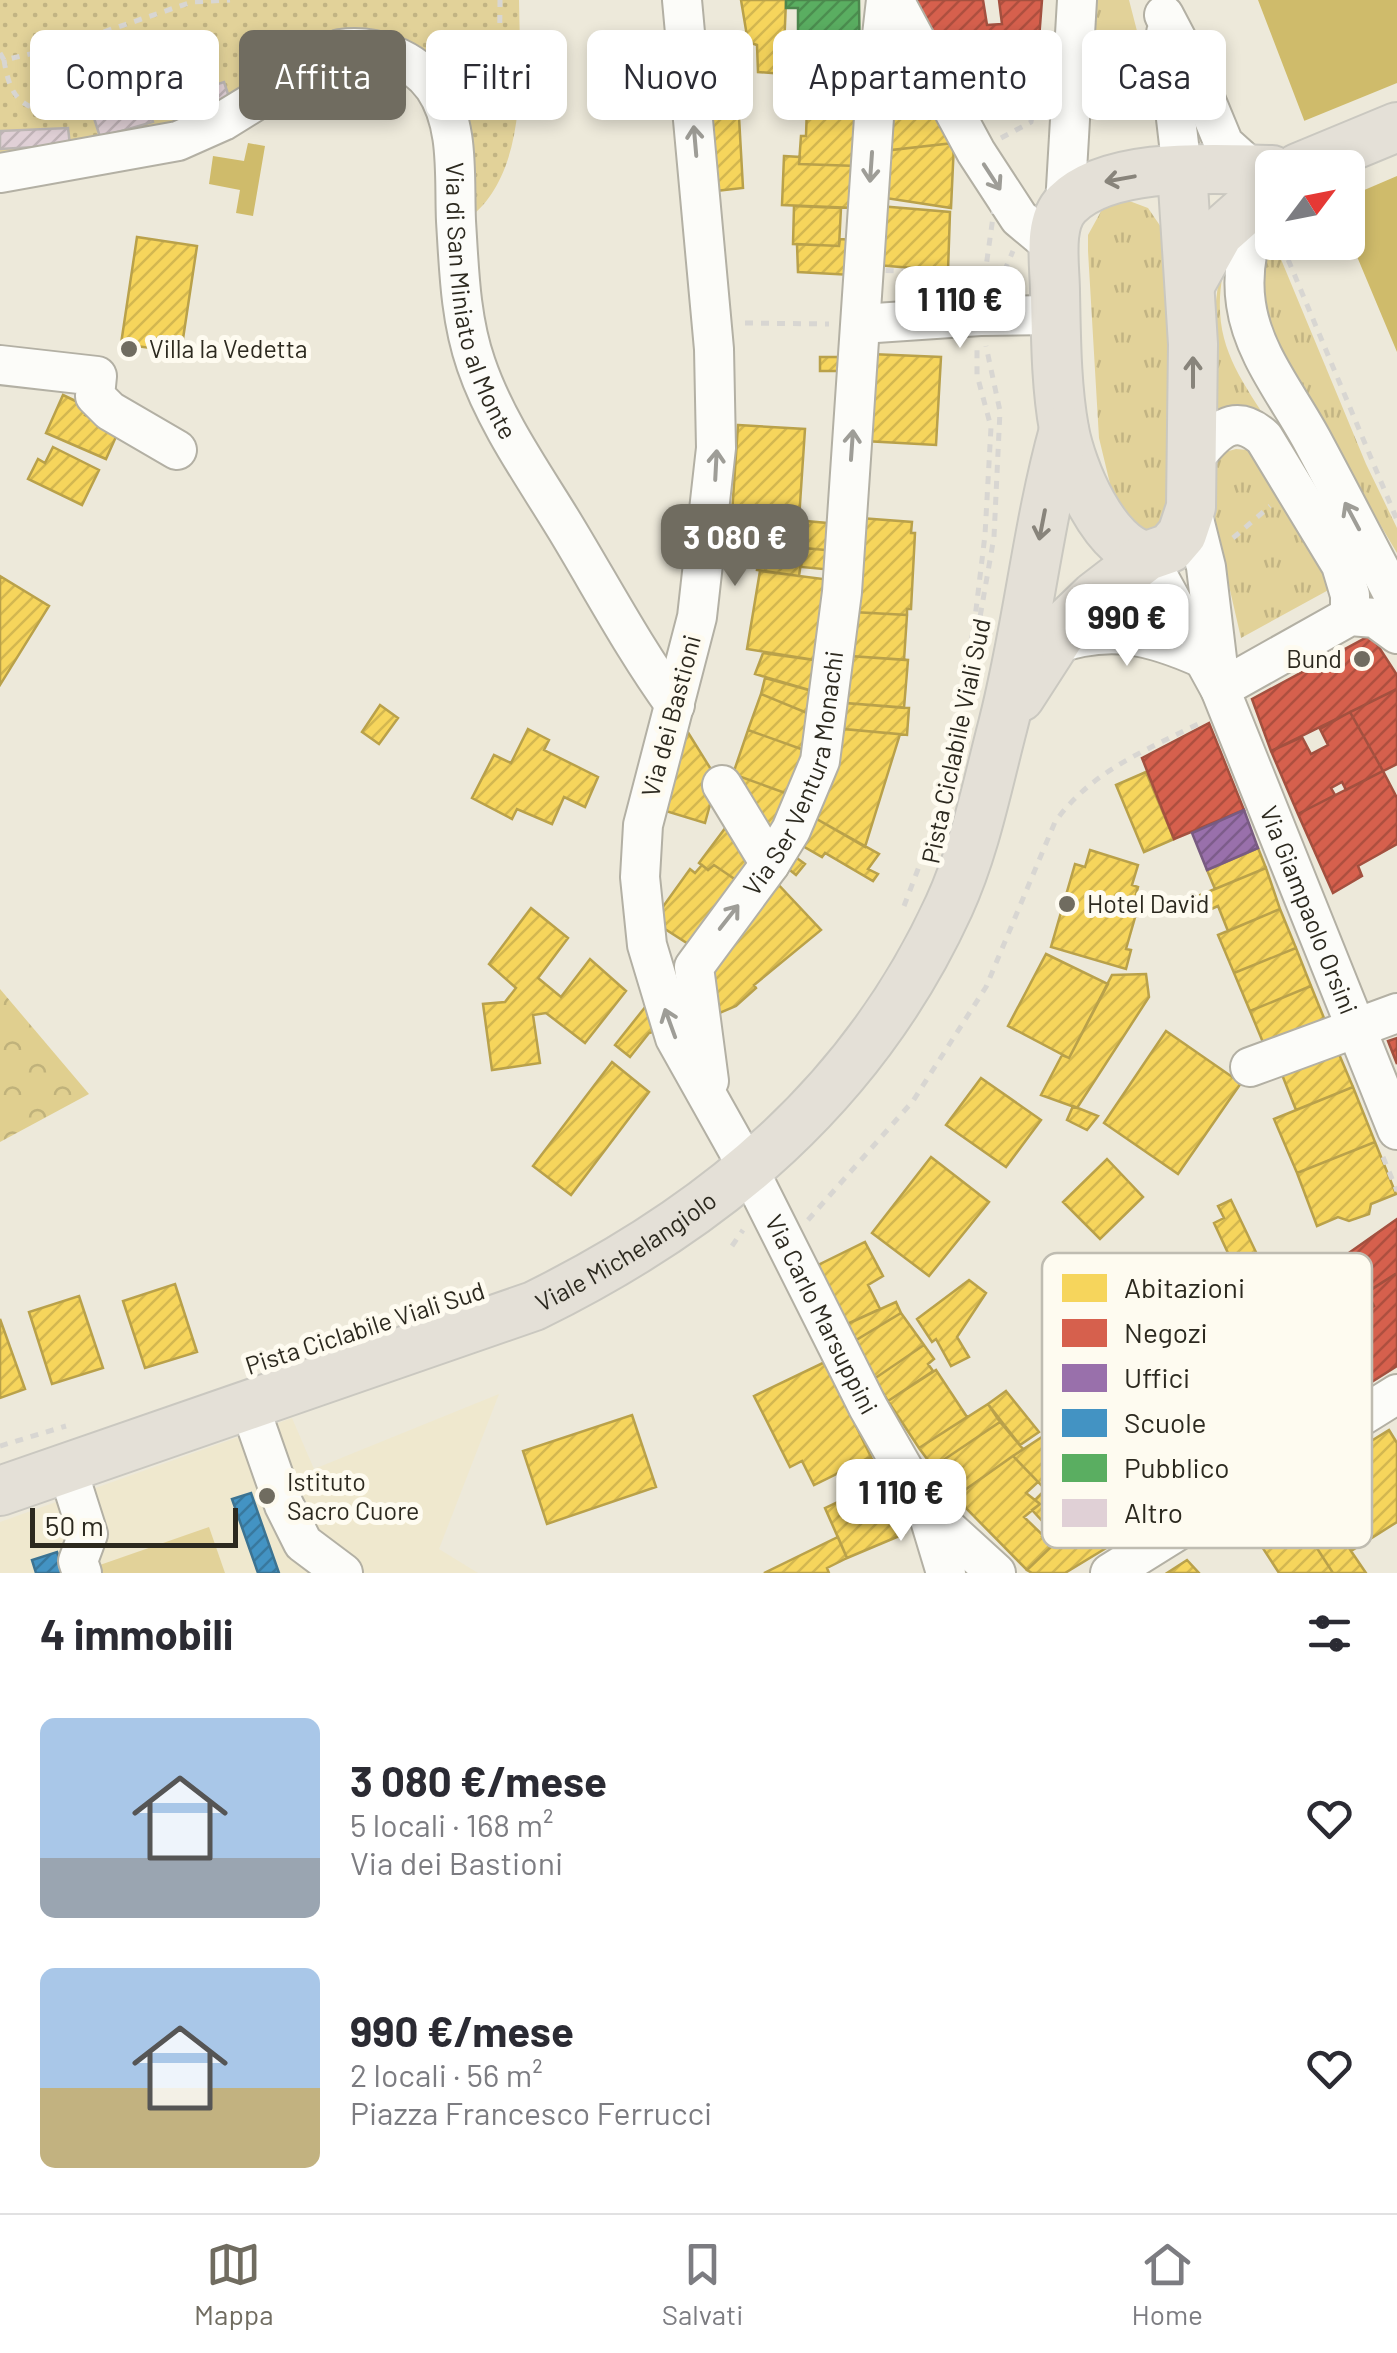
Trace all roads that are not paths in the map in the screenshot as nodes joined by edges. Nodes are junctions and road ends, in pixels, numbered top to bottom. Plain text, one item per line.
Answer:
1 (682, 0) edge
2 (886, 0) edge
3 (894, 0) edge
4 (1077, 0) edge
5 (1161, 8) edge
6 (1397, 127) edge
7 (1337, 150) edge
8 (1255, 162) edge
9 (1182, 170) junction
10 (0, 172) edge
11 (1255, 173) edge
12 (1255, 195) edge
13 (1060, 227) junction
14 (1255, 227) edge
15 (1191, 283) junction
16 (1056, 314) junction
17 (861, 324) junction
18 (0, 365) edge
19 (1064, 430) junction
20 (178, 450) dead end
21 (1191, 484) junction
22 (1147, 556) junction
23 (1397, 602) edge
24 (1350, 616) junction
25 (1397, 634) edge
26 (1050, 646) junction
27 (1211, 688) junction
28 (675, 705) junction
29 (1003, 725) junction
30 (722, 786) dead end
31 (770, 864) junction
32 (1397, 1014) edge
33 (1356, 1026) junction
34 (1250, 1067) dead end
35 (713, 1107) junction
36 (1390, 1143) edge
37 (749, 1170) junction
38 (1397, 1394) edge
39 (249, 1406) junction
40 (1372, 1410) edge
41 (70, 1446) junction
42 (0, 1490) edge
43 (926, 1510) junction
44 (1150, 1548) edge
45 (932, 1568) edge
46 (82, 1573) edge
47 (342, 1573) edge
48 (996, 1573) edge
49 (1110, 1573) edge

28 -> 1 street, Via dei Bastioni
2 -> 17 street, Via Ser Ventura Monachi
3 -> 13 street
4 - 13 street
5 - 8 street
5 - 9 street
6 - 7 main road
9 - 11 main road
9 -> 13 main road
9 - 15 main road
10 - 28 street, Via di San Miniato al Monte
12 - 15 main road
13 - 16 main road
23 -> 14 street
21 -> 15 main road
16 - 17 street
16 - 19 main road
31 -> 17 street, Via Ser Ventura Monachi
18 - 20 street
19 - 22 main road
19 -> 29 main road
21 - 22 main road
21 - 24 street
21 - 27 street
22 - 26 main road
22 - 27 street
24 - 25 street
24 - 27 street
26 - 27 street
26 - 29 main road
27 - 33 street, Via Giampaolo Orsini
35 -> 28 street, Via dei Bastioni
29 - 37 main road, Viale Michelangiolo
30 - 31 street
35 -> 31 street, Via Ser Ventura Monachi
32 - 33 street
33 - 34 street
33 - 36 street, Via Giampaolo Orsini
35 - 37 street, Via dei Bastioni
37 - 39 main road, Viale Michelangiolo
37 - 43 street, Via Carlo Marsuppini
38 - 40 street
39 - 41 main road, Viale Michelangiolo
39 - 47 street
41 - 42 main road, Viale Michelangiolo
41 - 46 street
43 - 45 street, Via Carlo Marsuppini
43 - 48 street, Via Carlo Marsuppini
44 - 49 street

